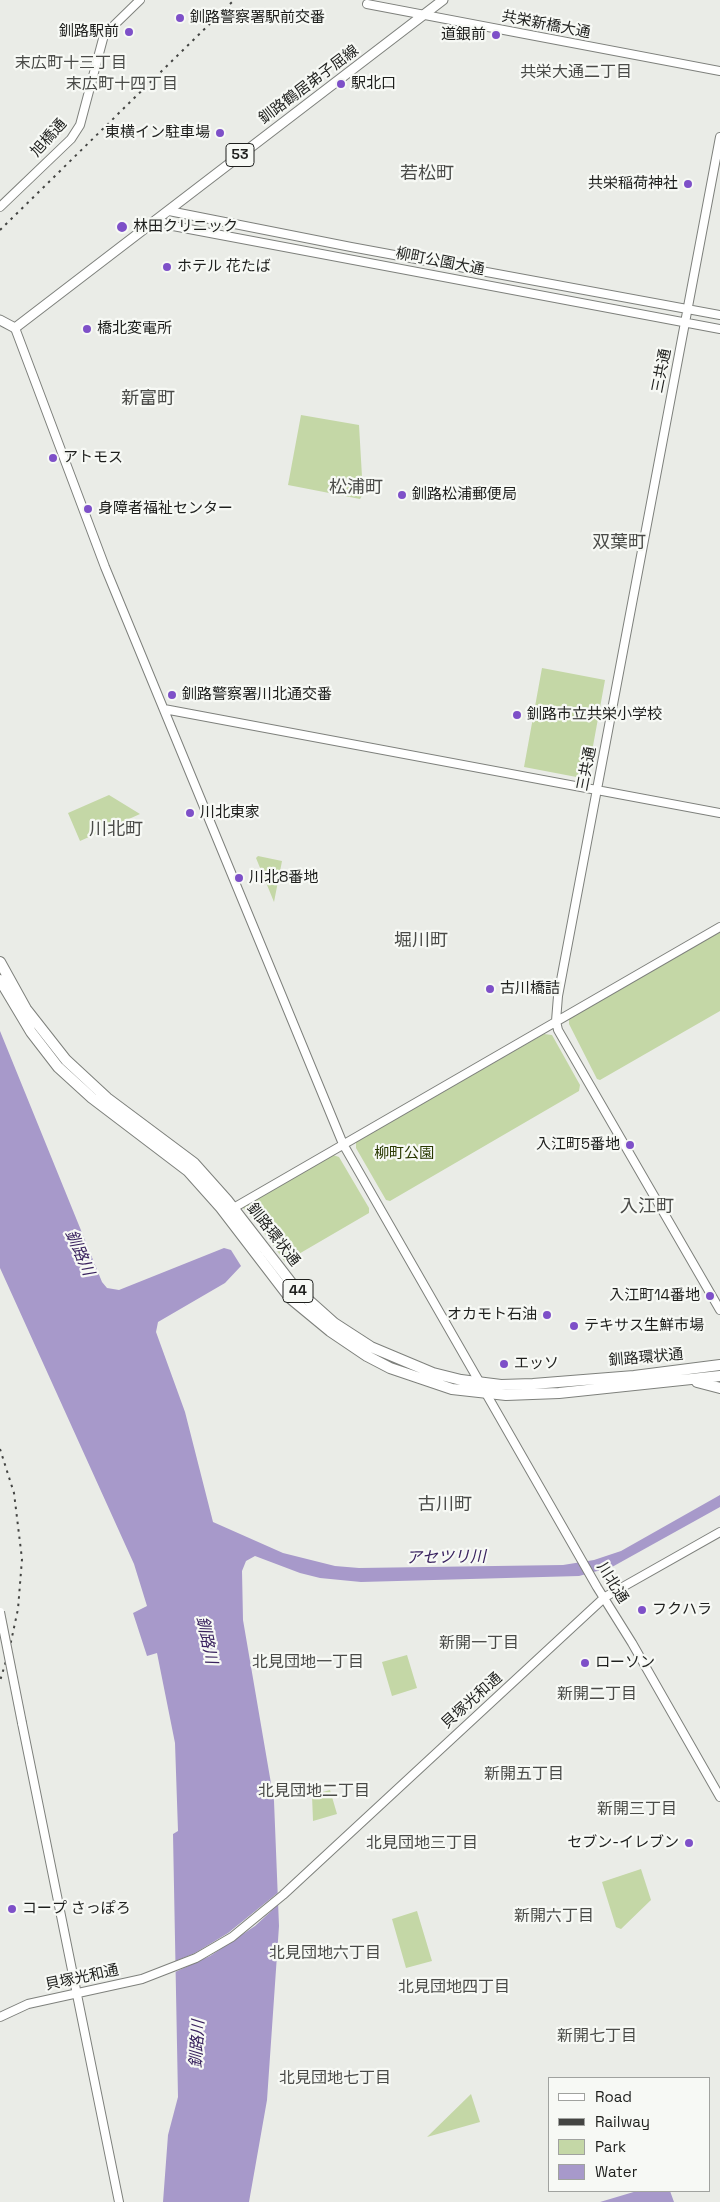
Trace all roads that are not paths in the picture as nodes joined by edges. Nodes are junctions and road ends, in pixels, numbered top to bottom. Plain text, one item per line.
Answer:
1 (140, 0) edge
2 (443, 0) edge
3 (368, 4) dead end
4 (424, 15) junction
5 (720, 71) edge
6 (720, 137) edge
7 (0, 207) edge
8 (169, 211) junction
9 (156, 220) junction
10 (688, 309) junction
11 (720, 316) edge
12 (0, 320) edge
13 (685, 322) junction
14 (15, 328) junction
15 (720, 329) edge
16 (164, 709) junction
17 (597, 790) junction
18 (720, 813) edge
19 (720, 927) edge
20 (0, 962) edge
21 (0, 980) edge
22 (556, 1021) junction
23 (343, 1144) junction
24 (229, 1210) junction
25 (720, 1310) edge
26 (720, 1365) edge
27 (720, 1376) edge
28 (681, 1380) junction
29 (480, 1383) junction
30 (720, 1388) edge
31 (487, 1394) junction
32 (720, 1532) edge
33 (605, 1597) junction
34 (0, 1612) edge
35 (720, 1797) edge
36 (77, 1993) junction
37 (0, 2017) edge
38 (119, 2202) edge

1 - 7 street, 旭橋通
2 - 4 main road, 釧路鶴居弟子屈線 / 53
3 - 4 street, 共栄新橋大通
4 - 5 street, 共栄新橋大通
4 - 8 main road, 釧路鶴居弟子屈線 / 53
6 - 10 street, 三共通
8 - 9 main road, 釧路鶴居弟子屈線 / 53
8 - 10 street, 柳町公園大通
9 - 13 street, 柳町公園大通
9 - 14 main road, 釧路鶴居弟子屈線 / 53
10 - 11 street, 柳町公園大通
10 - 13 street, 三共通
12 - 14 main road
13 - 15 street, 柳町公園大通
13 - 17 street, 三共通
14 - 16 street, 川北通
16 - 17 street
16 - 23 street, 川北通
17 - 18 street
17 - 22 street, 三共通
19 - 22 street
20 - 24 highway, 釧路環状通 / 44
21 - 24 highway, 釧路環状通 / 44
22 - 23 street
22 - 25 street
23 - 24 street
23 - 29 street, 川北通
24 - 29 highway, 釧路環状通 / 44
24 - 31 highway, 釧路環状通 / 44
26 - 29 highway, 釧路環状通 / 44
27 - 28 highway, 釧路環状通 / 44
28 - 30 highway, 44
28 - 31 highway, 釧路環状通 / 44
29 - 31 street, 川北通
31 - 33 street, 川北通
32 - 33 street, 貝塚光和通
33 - 35 street, 川北通
33 - 36 street, 貝塚光和通
34 - 36 street, bridge
36 - 37 street, 貝塚光和通
36 - 38 street

